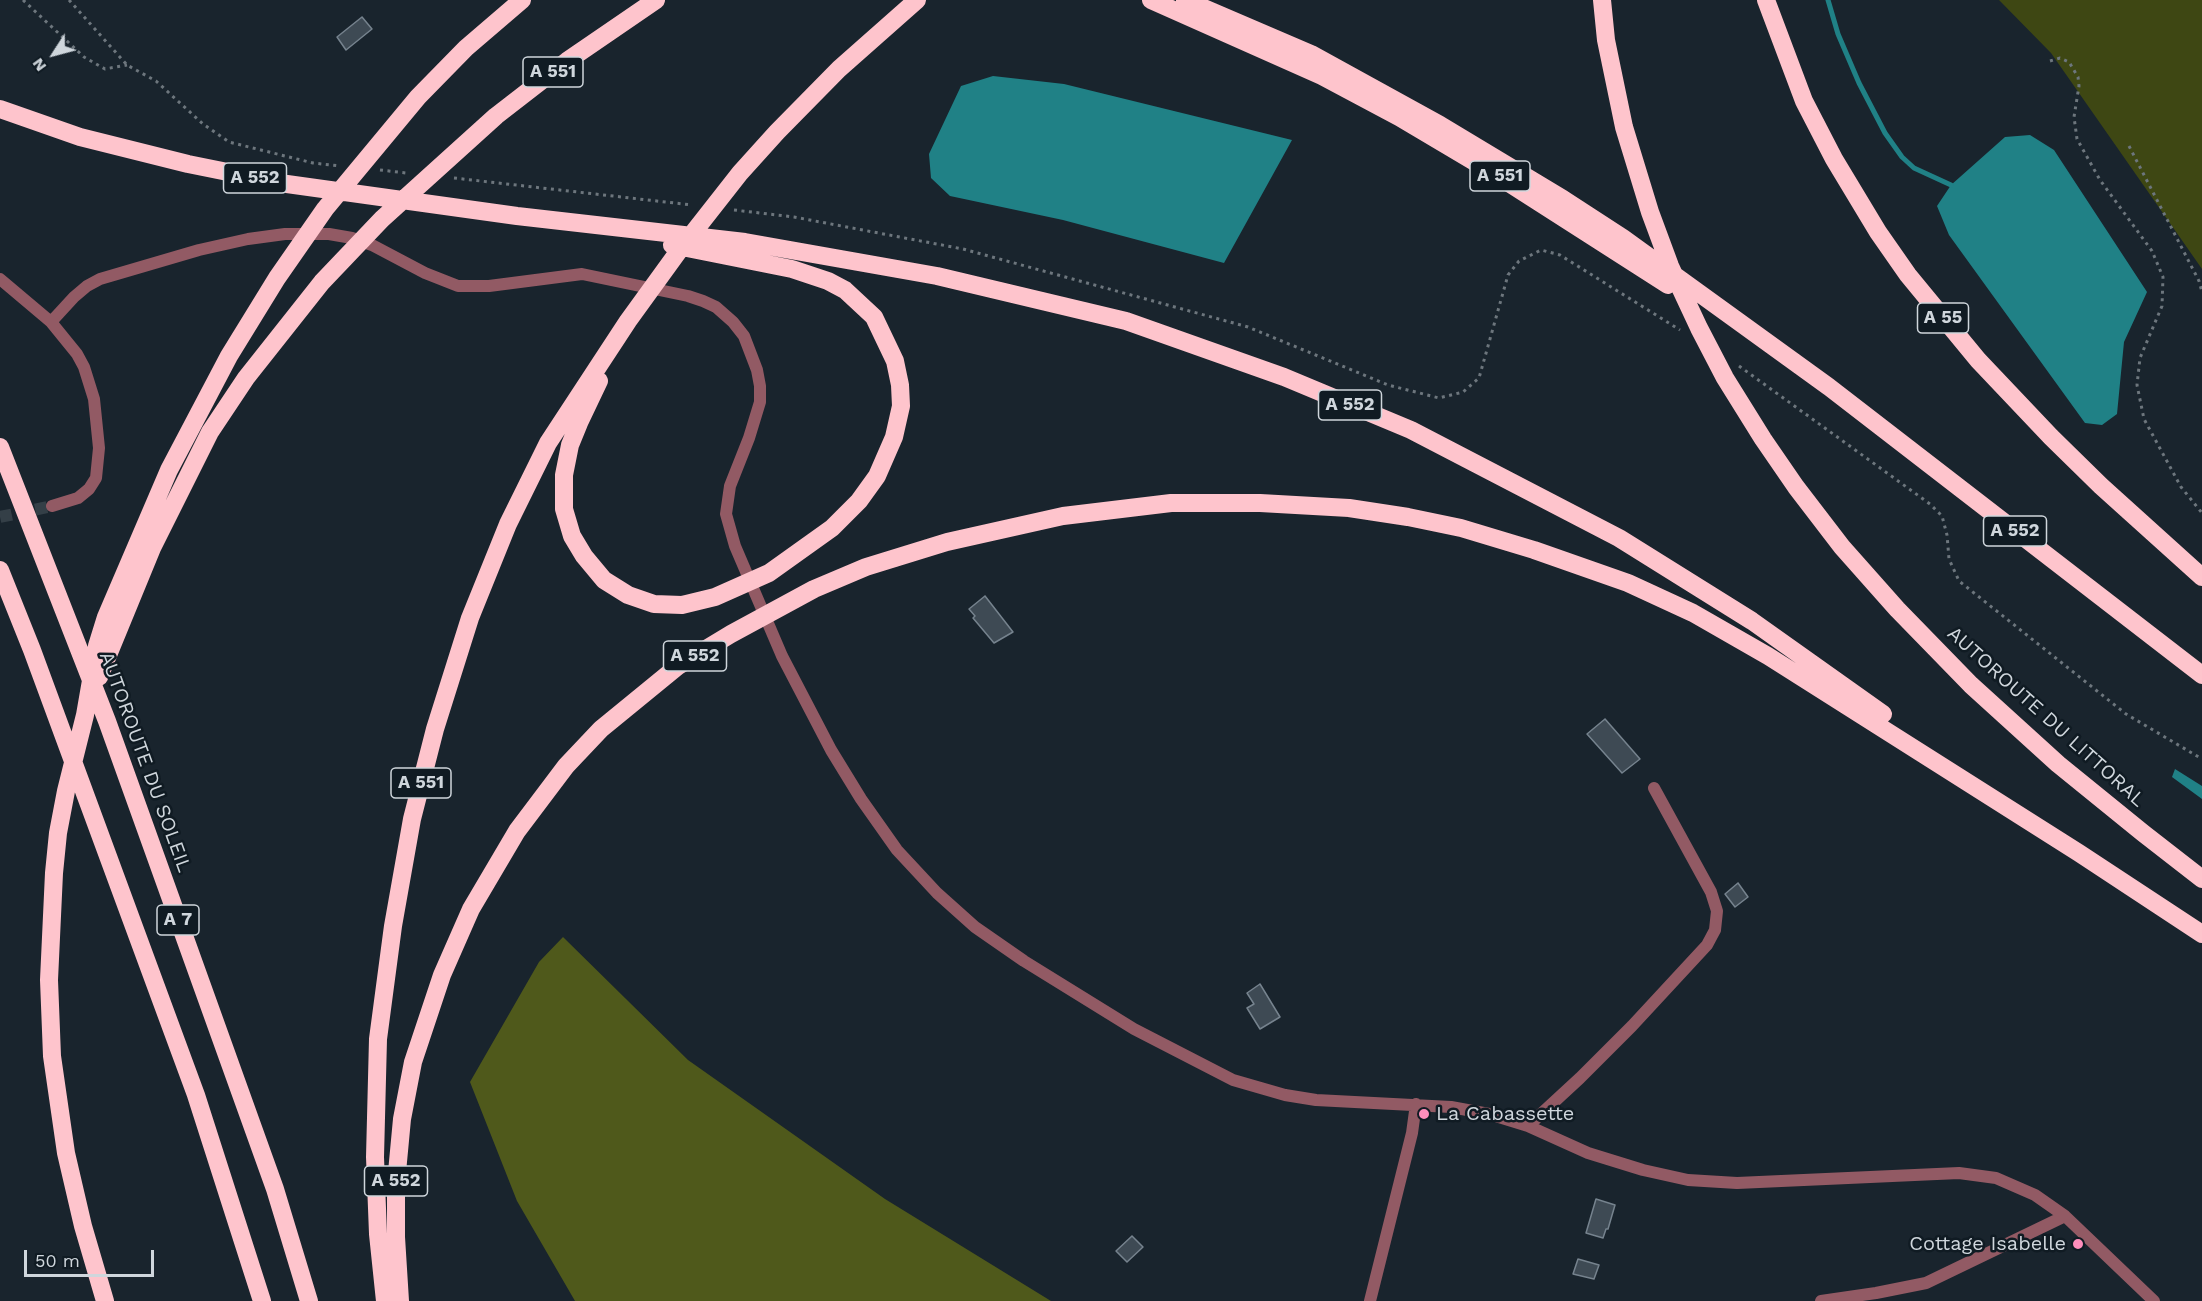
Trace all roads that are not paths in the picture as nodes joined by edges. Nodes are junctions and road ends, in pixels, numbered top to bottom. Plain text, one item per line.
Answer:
1 (522, 0) edge
2 (656, 0) edge
3 (917, 0) edge
4 (1151, 0) edge
5 (1185, 0) edge
6 (1602, 0) edge
7 (1766, 0) edge
8 (0, 109) edge
9 (517, 216) junction
10 (0, 279) edge
11 (632, 316) junction
12 (51, 322) junction
13 (1829, 387) junction
14 (0, 447) edge
15 (52, 506) tunnel mouth
16 (0, 570) edge
17 (2202, 577) edge
18 (126, 587) junction
19 (2202, 675) edge
20 (1654, 788) dead end
21 (2079, 854) junction
22 (2202, 879) edge
23 (2202, 934) edge
24 (1416, 1104) junction
25 (1528, 1126) junction
26 (2065, 1216) junction
27 (105, 1301) edge
28 (262, 1301) edge
29 (309, 1301) edge
30 (385, 1301) edge
31 (400, 1301) edge
32 (1370, 1301) edge
33 (1821, 1301) edge
34 (2154, 1301) edge

1 - 18 highway, A 551
2 - 18 highway, A 551
3 - 11 highway, A 551
4 - 13 highway, A 551
5 - 13 highway, A 552
6 - 22 highway, AUTOROUTE DU LITTORAL
7 - 17 highway, A 55
8 - 9 highway, A 552
9 - 11 highway, A 551
9 - 21 highway, A 552
10 - 12 street
11 - 30 highway, A 551
12 - 15 street
12 - 24 street
13 - 19 highway, A 552
14 - 29 highway, AUTOROUTE DU SOLEIL / A 7
16 - 28 highway, A 7
18 - 27 highway, A 551
20 - 25 street
21 - 23 highway, A 552
21 - 31 highway, A 552
24 - 25 street
24 - 32 street
25 - 26 street
26 - 33 street
26 - 34 street

